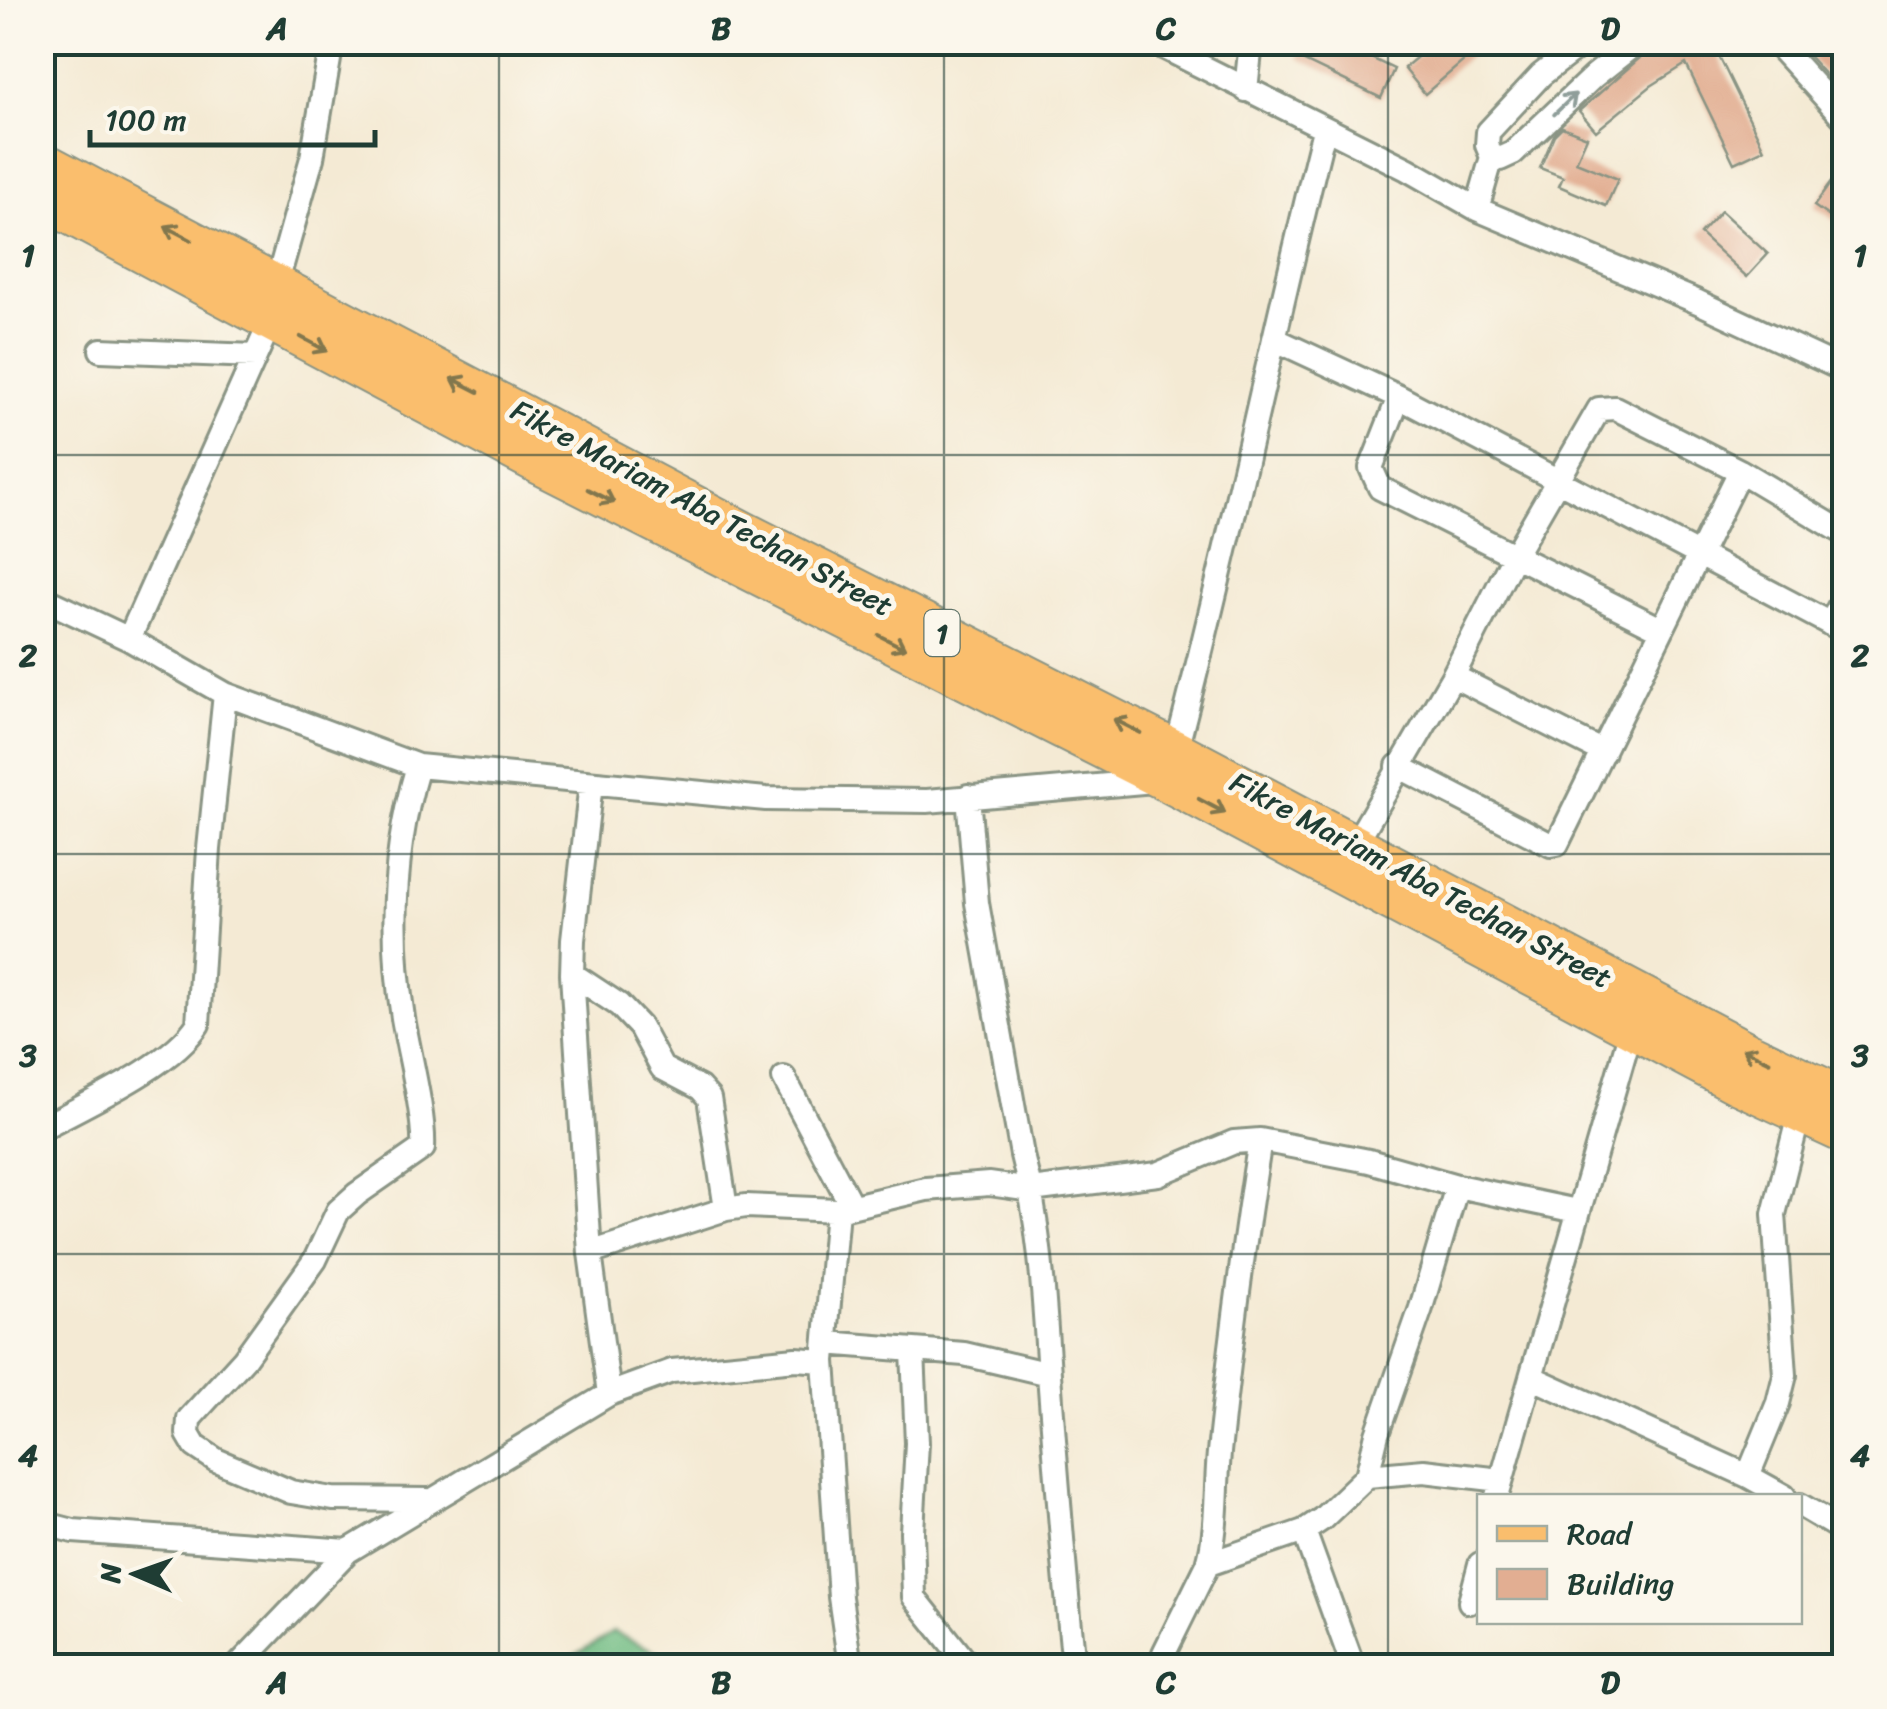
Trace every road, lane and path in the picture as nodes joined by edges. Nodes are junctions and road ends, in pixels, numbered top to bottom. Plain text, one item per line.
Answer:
1 (332, 42) edge
2 (1153, 42) edge
3 (1251, 42) edge
4 (1584, 42) edge
5 (1637, 42) edge
6 (1775, 42) edge
7 (1246, 90) junction
8 (1844, 118) edge
9 (1324, 130) junction
10 (1492, 157) junction
11 (42, 161) edge
12 (42, 200) edge
13 (1478, 209) junction
14 (274, 303) junction
15 (1274, 339) junction
16 (102, 350) dead end
17 (256, 356) junction
18 (1844, 370) edge
19 (1399, 397) junction
20 (1740, 471) junction
21 (1559, 482) junction
22 (1844, 532) edge
23 (1700, 555) junction
24 (1514, 556) junction
25 (42, 598) edge
26 (1844, 598) edge
27 (1837, 627) edge
28 (1661, 629) junction
29 (128, 640) junction
30 (1453, 676) junction
31 (225, 694) junction
32 (1603, 752) junction
33 (1169, 765) junction
34 (418, 766) junction
35 (1398, 766) junction
36 (592, 784) junction
37 (968, 796) junction
38 (1354, 846) junction
39 (572, 974) junction
40 (1631, 1030) junction
41 (784, 1078) dead end
42 (1844, 1097) edge
43 (1799, 1116) junction
44 (42, 1128) edge
45 (1844, 1134) edge
46 (1260, 1140) junction
47 (1456, 1186) junction
48 (1031, 1190) junction
49 (844, 1208) junction
50 (726, 1209) junction
51 (1577, 1212) junction
52 (590, 1253) junction
53 (913, 1351) junction
54 (825, 1352) junction
55 (1049, 1374) junction
56 (1531, 1378) junction
57 (609, 1394) junction
58 (1367, 1476) junction
59 (1748, 1476) junction
60 (1499, 1488) edge
61 (1780, 1494) edge
62 (430, 1500) junction
63 (1802, 1506) edge
64 (42, 1523) edge
65 (1304, 1530) junction
66 (1844, 1531) edge
67 (348, 1552) junction
68 (1208, 1564) junction
69 (1477, 1575) edge
70 (1470, 1602) dead end
71 (1073, 1656) dead end
72 (238, 1666) edge
73 (850, 1666) edge
74 (969, 1666) edge
75 (1162, 1666) edge
76 (1353, 1666) edge

1 - 14 street
2 - 7 street
3 - 7 street
4 - 10 street
10 -> 5 street
6 - 8 street
7 - 9 street
9 - 13 street
9 - 15 street
10 - 13 street
14 -> 11 main road, Fikre Mariam Aba Techan Street / 1
12 - 14 main road, Fikre Mariam Aba Techan Street / 1
13 - 18 street
14 - 17 street
14 - 33 main road, Fikre Mariam Aba Techan Street / 1
15 - 19 street
15 - 33 street
16 - 17 street
17 - 29 street
19 - 21 street
19 - 24 street
20 - 21 street
20 - 22 street
20 - 23 street
21 - 23 street
21 - 24 street
23 - 27 street
23 - 28 street
24 - 28 street
24 - 30 street
25 - 29 street
26 - 27 street
28 - 32 street
29 - 31 street
30 - 32 street
30 - 35 street
31 - 34 street
31 - 44 street
32 - 35 street
33 - 37 street
33 - 38 main road, Fikre Mariam Aba Techan Street / 1
33 -> 40 main road, Fikre Mariam Aba Techan Street / 1
34 - 36 street
34 - 62 street
35 - 38 street
36 - 37 street
36 - 39 street
37 - 48 street
42 -> 38 main road, Fikre Mariam Aba Techan Street / 1
39 - 50 street
39 - 52 street
40 - 43 main road, Fikre Mariam Aba Techan Street / 1
40 - 51 street
41 - 49 street
43 - 45 main road, Fikre Mariam Aba Techan Street / 1
43 - 59 street
46 - 47 street
46 - 48 street
46 - 68 street
47 - 51 street
47 - 58 street
48 - 49 street
48 - 55 street
49 - 50 street
49 - 54 street
50 - 52 street
51 - 56 street
52 - 57 street
53 - 54 street
53 - 55 street
53 - 74 street
54 - 57 street
54 - 73 street
55 - 71 street
56 - 59 street
56 - 60 street
57 - 62 street
58 - 60 street
58 - 65 street
59 - 61 street
62 - 67 street
63 - 66 street
64 - 67 street
65 - 68 street
65 - 76 street
67 - 72 street
68 - 75 street
69 - 70 street

